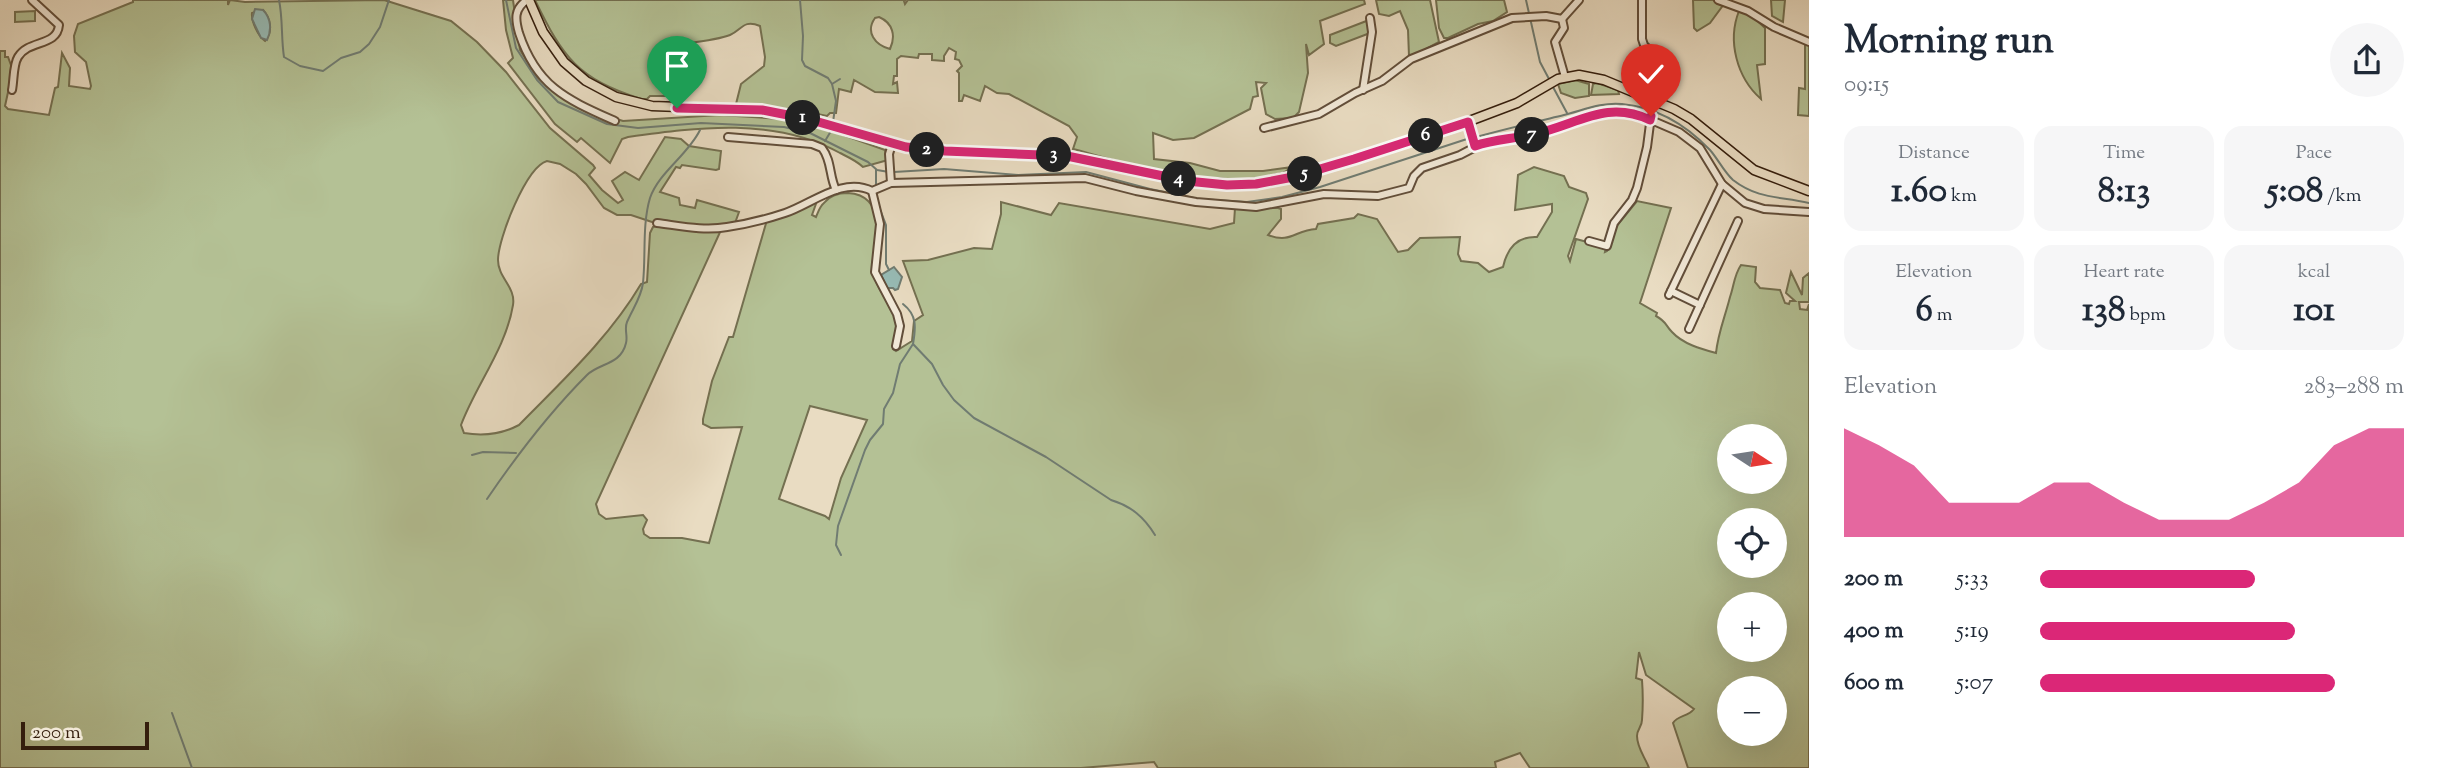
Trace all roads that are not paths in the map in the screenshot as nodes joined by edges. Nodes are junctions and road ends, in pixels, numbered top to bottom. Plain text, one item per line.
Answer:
1 (32, 0) edge
2 (528, 0) edge
3 (1579, 0) edge
4 (1642, 0) edge
5 (1718, 0) edge
6 (1370, 18) dead end
7 (1562, 19) junction
8 (1809, 42) edge
9 (1564, 77) junction
10 (12, 90) dead end
11 (1363, 90) junction
12 (1649, 98) junction
13 (1651, 118) junction
14 (615, 121) dead end
15 (1468, 122) junction
16 (1264, 128) dead end
17 (728, 137) dead end
18 (892, 144) junction
19 (1475, 144) junction
20 (891, 181) junction
21 (1722, 184) junction
22 (836, 190) junction
23 (872, 191) junction
24 (1809, 191) edge
25 (1809, 212) edge
26 (1738, 221) dead end
27 (657, 223) dead end
28 (1588, 241) dead end
29 (1700, 305) junction
30 (1689, 329) dead end
31 (896, 345) dead end

1 - 10 street
2 - 14 street
2 - 18 main road
3 - 7 street
4 - 12 street
5 - 8 street
6 - 11 street
7 - 9 street
7 - 11 street
9 - 12 main road
9 - 15 main road
11 - 16 street
12 - 24 main road
13 - 19 street
13 - 21 street
13 - 28 street
15 - 18 main road
15 - 19 street
17 - 22 street
18 - 20 street
19 - 20 street
20 - 23 street
21 - 25 street
21 - 29 street
22 - 23 street
22 - 27 street
23 - 31 street
26 - 29 street
29 - 30 street

